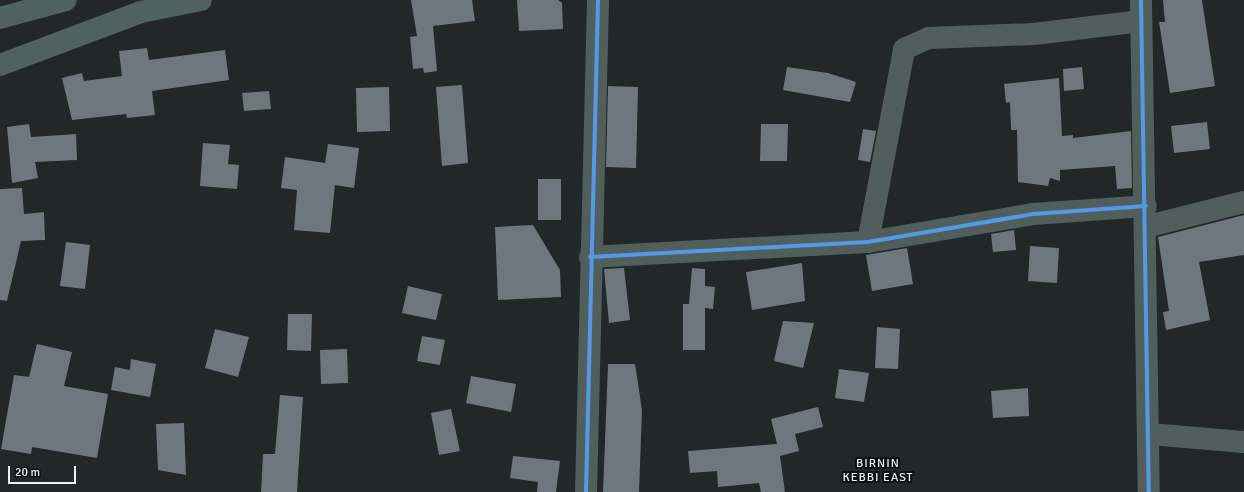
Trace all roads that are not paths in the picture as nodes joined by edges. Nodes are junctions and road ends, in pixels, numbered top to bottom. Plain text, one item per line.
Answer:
1 (66, 0) edge
2 (201, 0) edge
3 (598, 0) edge
4 (1141, 0) edge
5 (0, 18) edge
6 (1141, 21) junction
7 (0, 65) edge
8 (1244, 202) edge
9 (1145, 216) junction
10 (868, 242) junction
11 (590, 257) junction
12 (1150, 434) junction
13 (1244, 442) edge
14 (586, 492) edge
15 (1149, 492) edge

1 - 5 street
2 - 7 street
3 - 11 street
4 - 6 street
6 - 9 street
6 - 10 street
8 - 9 street
9 - 10 street
9 - 12 street
10 - 11 street
11 - 14 street
12 - 13 street
12 - 15 street

